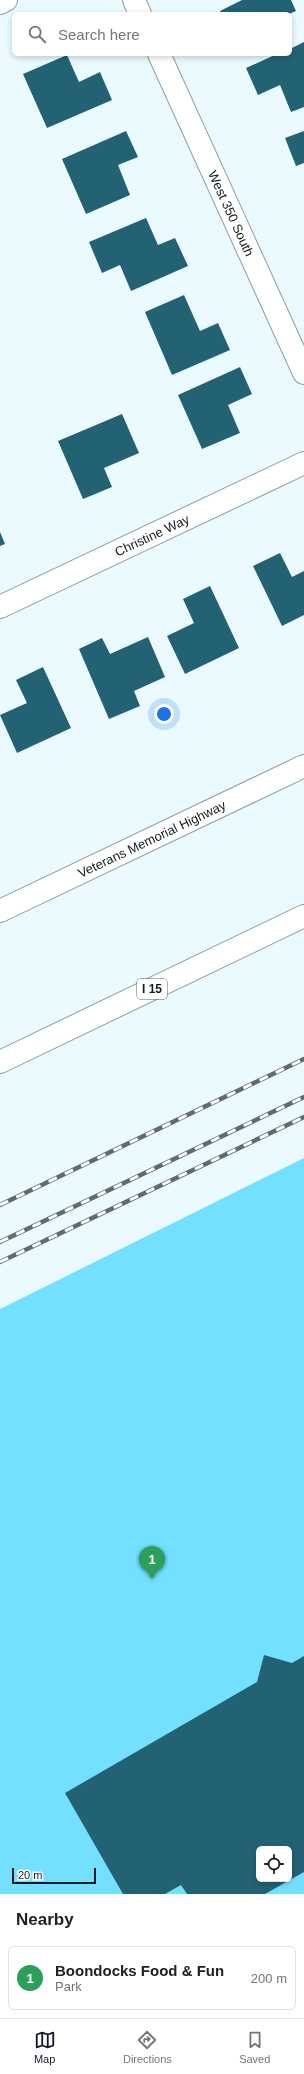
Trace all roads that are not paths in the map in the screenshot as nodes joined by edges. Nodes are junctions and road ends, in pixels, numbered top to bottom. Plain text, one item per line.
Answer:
1 (6, 0) edge
2 (134, 0) edge
3 (0, 3) edge
4 (139, 12) edge
5 (159, 56) edge
6 (304, 373) edge
7 (304, 463) edge
8 (0, 607) edge
9 (304, 766) edge
10 (0, 911) edge
11 (304, 916) edge
12 (0, 1062) edge

1 - 3 main road
2 - 4 main road
5 - 6 main road, West 350 South
7 - 8 main road, Christine Way
9 - 10 main road, Veterans Memorial Highway
11 - 12 main road, I 15

